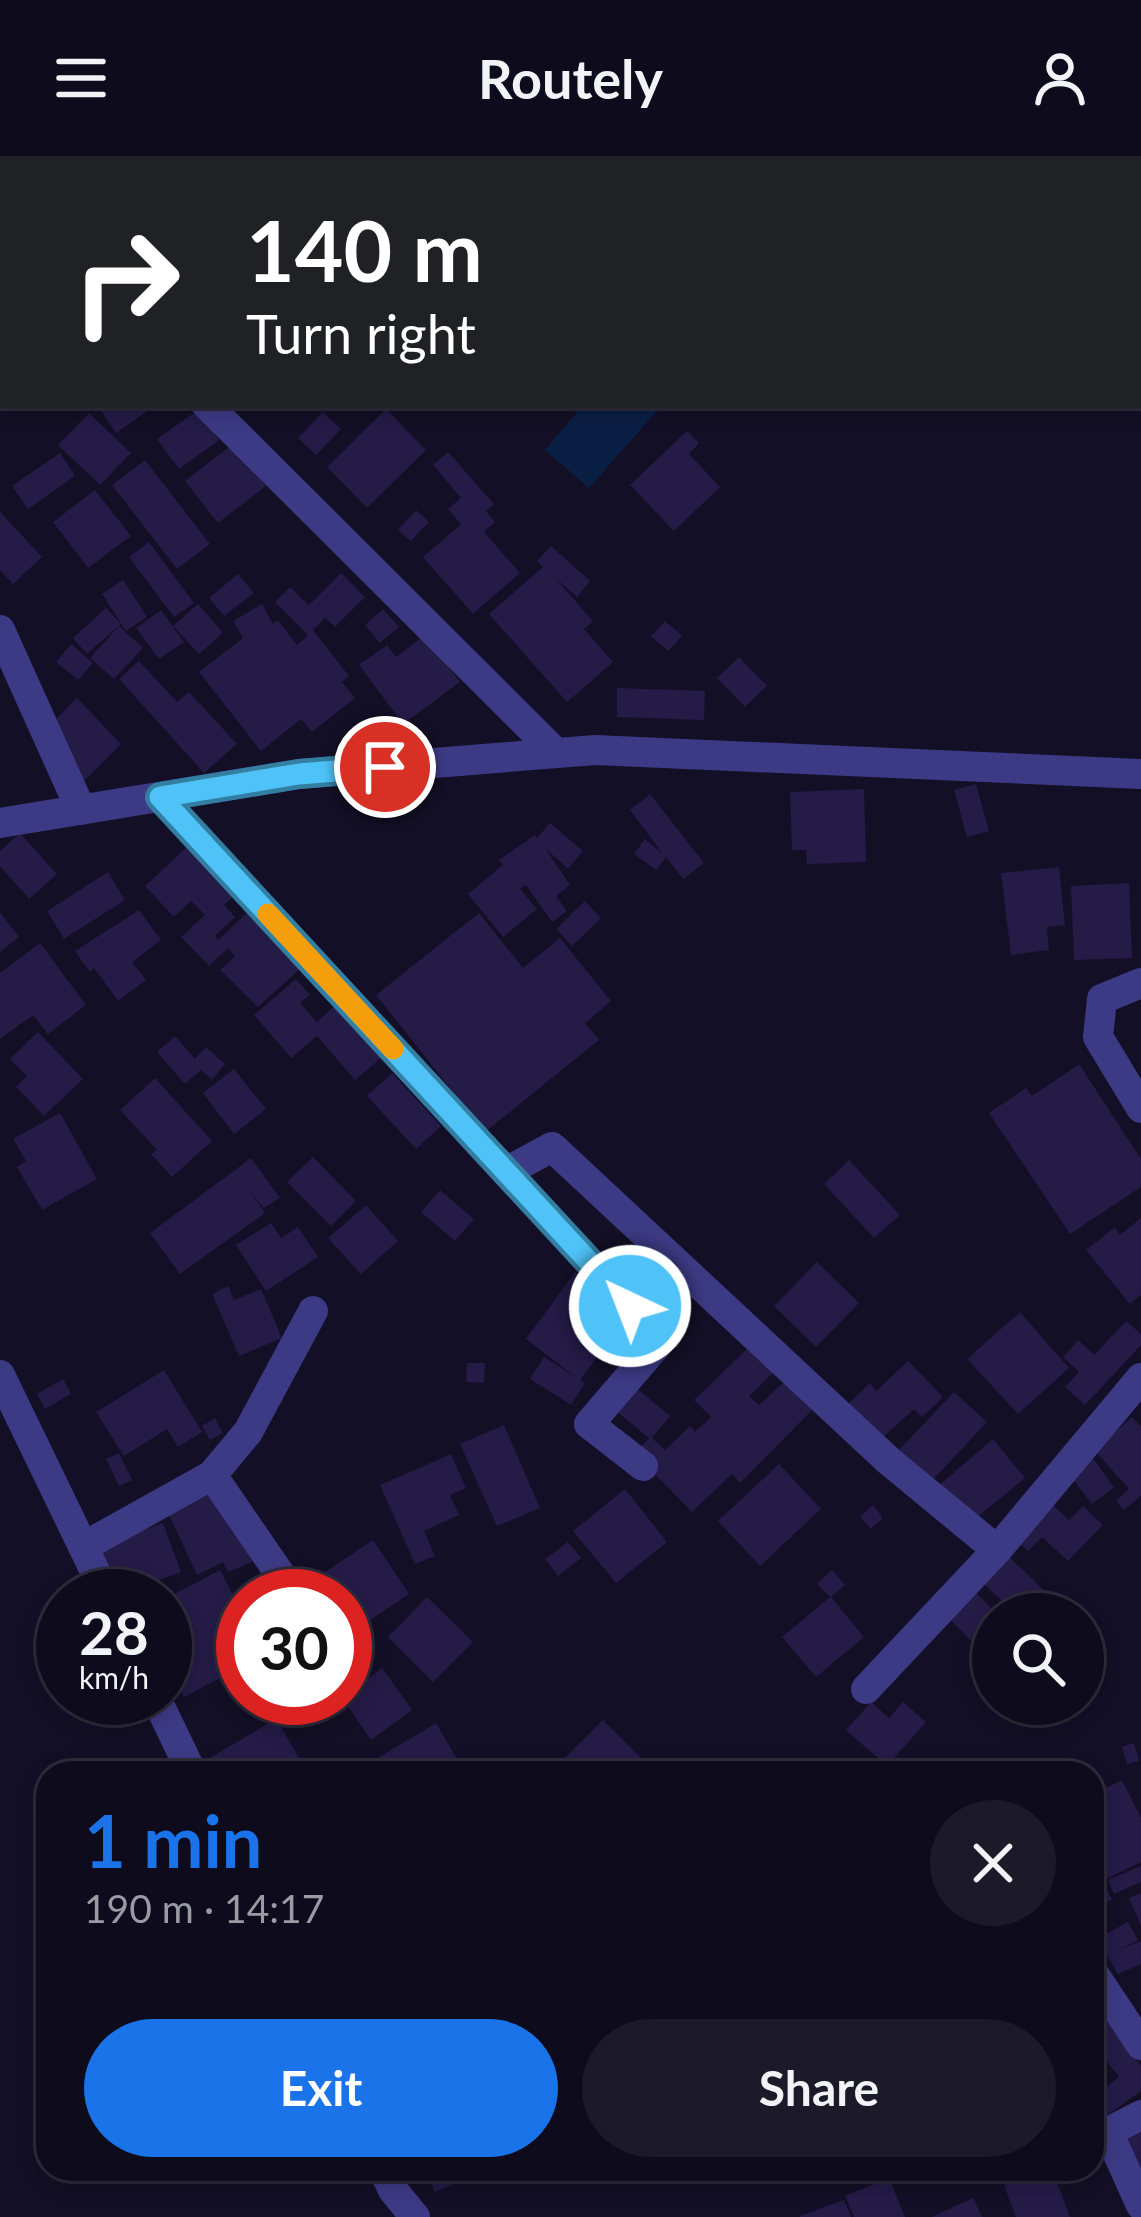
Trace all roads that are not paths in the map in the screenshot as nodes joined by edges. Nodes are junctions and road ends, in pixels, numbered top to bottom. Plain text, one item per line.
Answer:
1 (210, 408) edge
2 (0, 630) edge
3 (556, 753) junction
4 (1141, 774) edge
5 (160, 797) junction
6 (81, 810) junction
7 (0, 823) edge
8 (1141, 983) edge
9 (1141, 1108) edge
10 (506, 1172) junction
11 (314, 1311) dead end
12 (0, 1375) edge
13 (1141, 1378) edge
14 (643, 1466) dead end
15 (212, 1474) junction
16 (83, 1547) junction
17 (997, 1550) junction
18 (94, 1569) edge
19 (277, 1569) edge
20 (866, 1689) dead end
21 (169, 1725) edge
22 (186, 1761) edge
23 (1104, 1989) edge
24 (1141, 2045) edge
25 (1141, 2115) edge
26 (389, 2181) edge
27 (1141, 2205) edge
28 (415, 2217) edge

1 - 3 street
2 - 6 street
3 - 4 street
3 - 5 street
5 - 6 street
5 - 10 street
6 - 7 street
8 - 9 street
10 - 14 street
10 - 17 street
11 - 15 street
12 - 16 street
13 - 17 street
15 - 16 street
15 - 19 street
16 - 18 street
17 - 20 street
21 - 22 street
23 - 24 street
25 - 27 street
26 - 28 street

